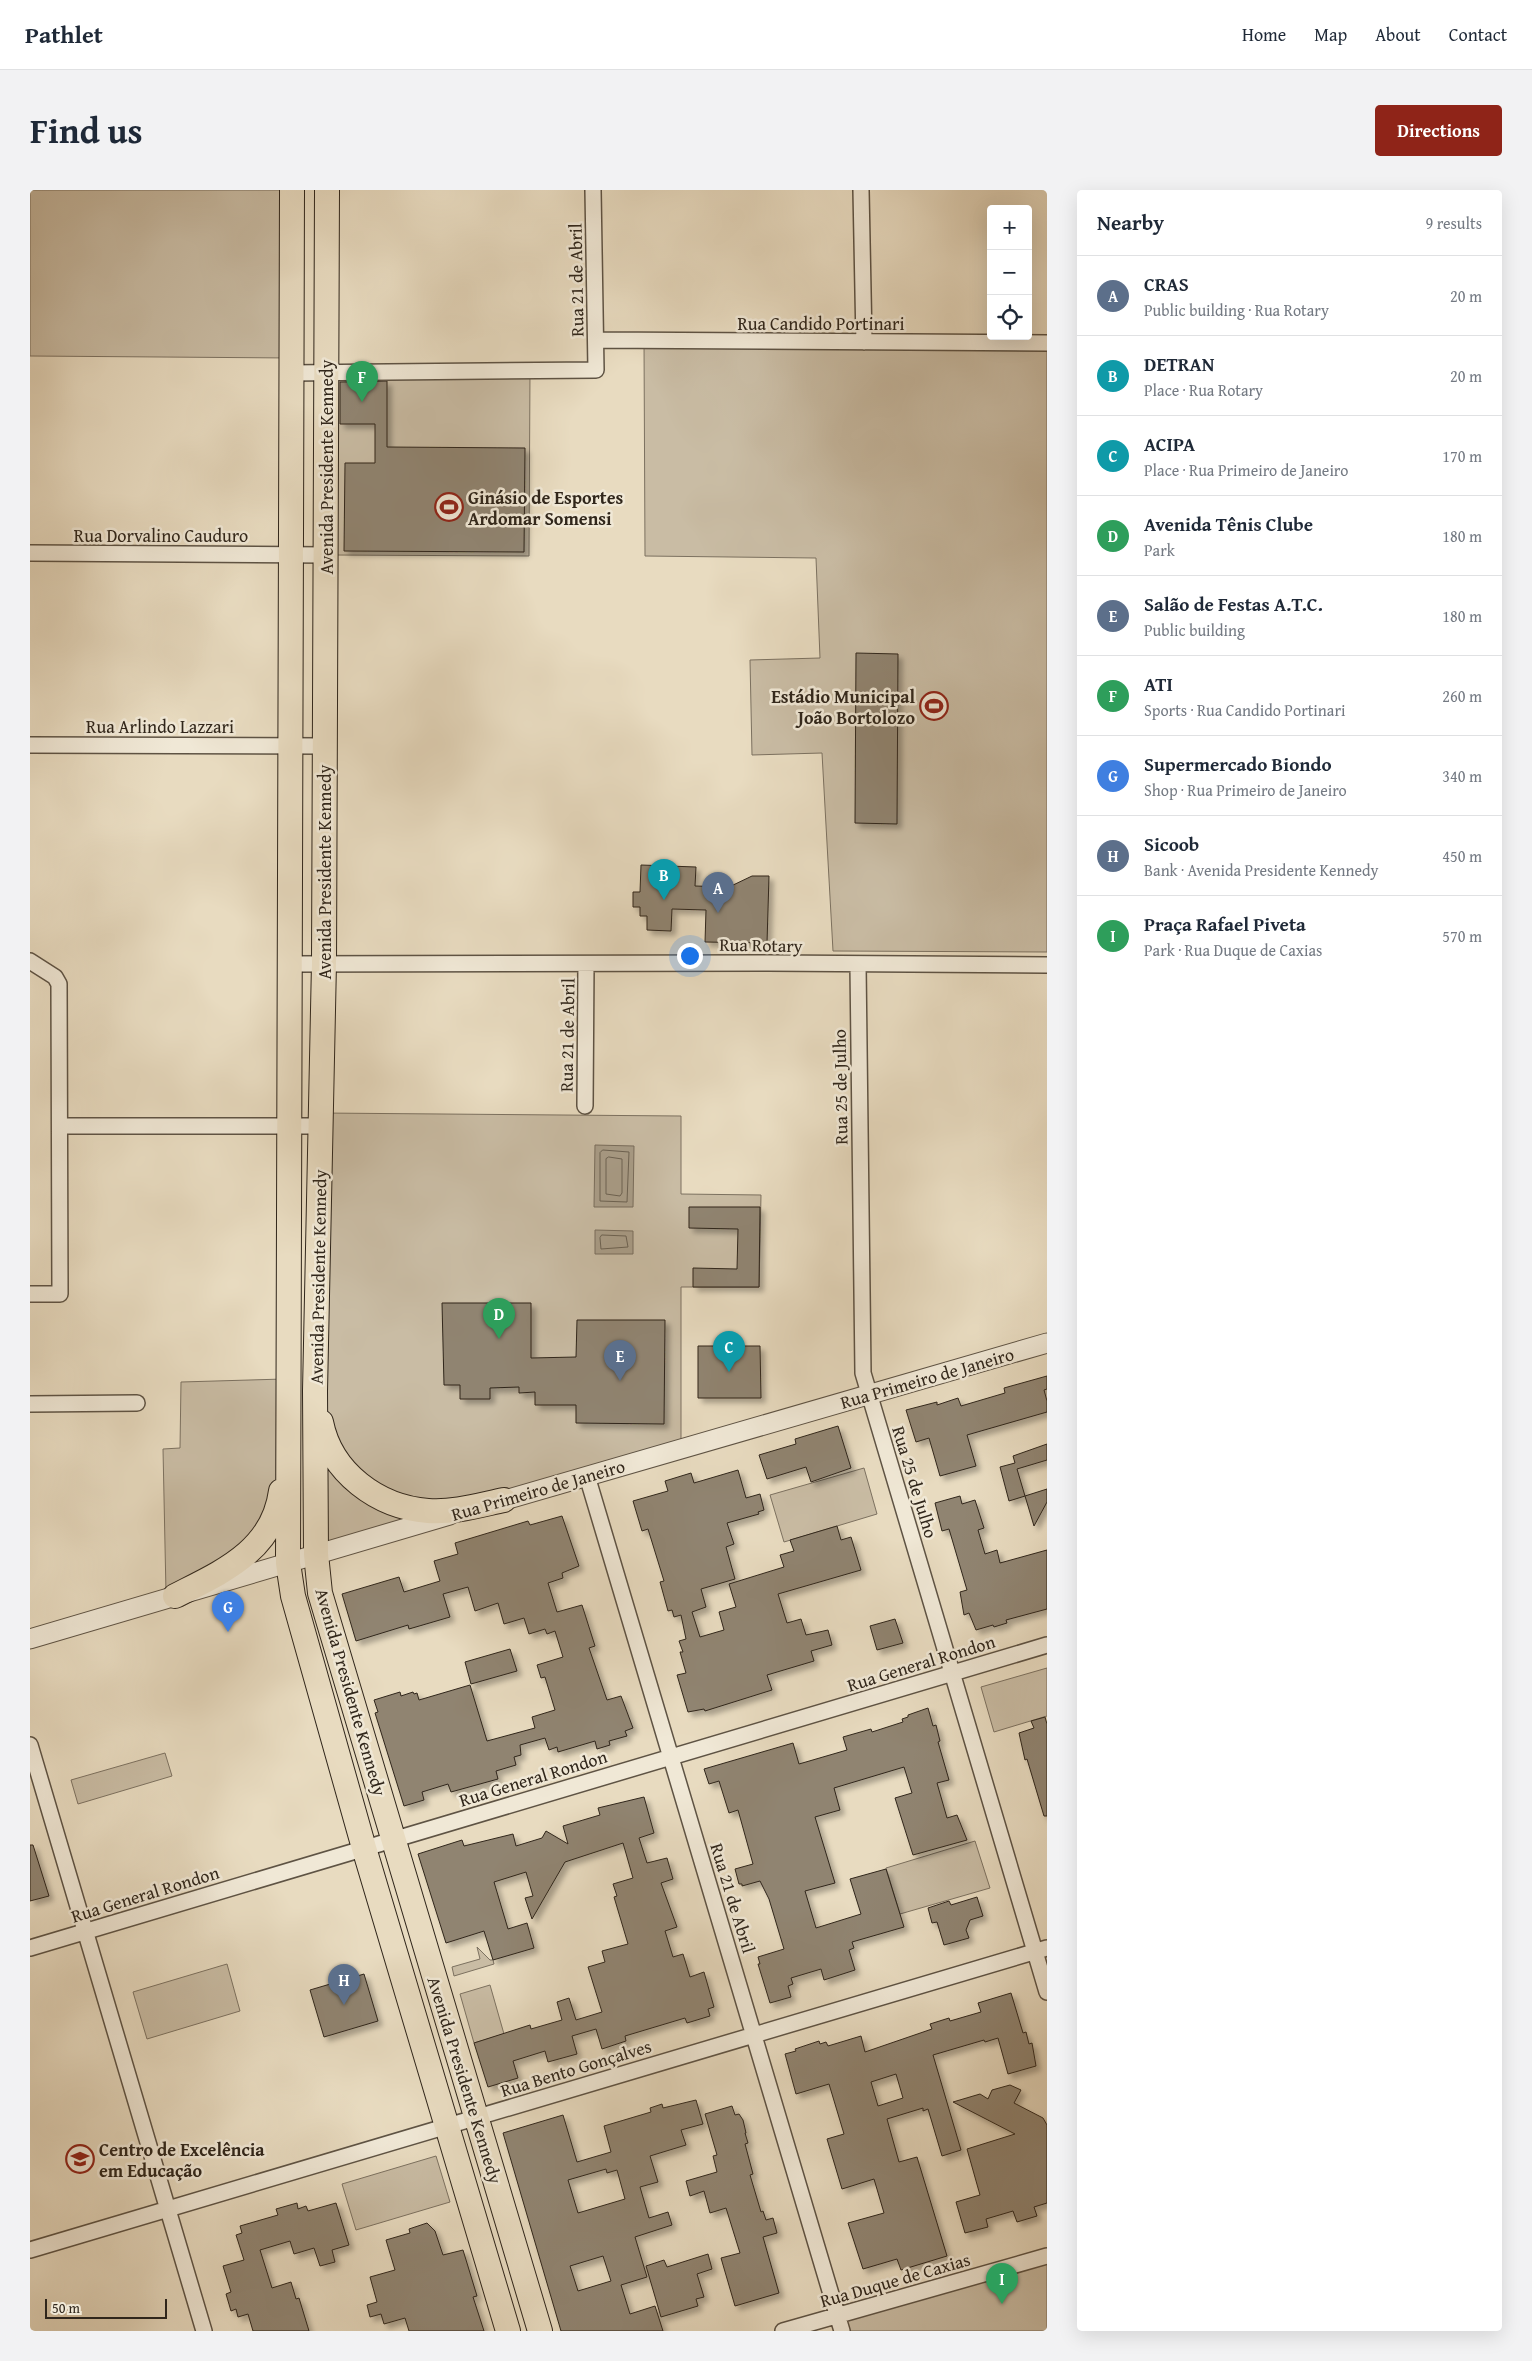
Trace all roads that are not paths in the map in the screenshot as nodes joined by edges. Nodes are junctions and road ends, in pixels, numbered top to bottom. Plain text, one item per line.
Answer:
1 (292, 190) edge
2 (326, 190) edge
3 (593, 190) edge
4 (861, 190) edge
5 (596, 340) junction
6 (864, 342) junction
7 (1047, 343) edge
8 (326, 371) junction
9 (291, 373) junction
10 (30, 553) edge
11 (291, 554) junction
12 (326, 554) junction
13 (30, 745) edge
14 (290, 745) junction
15 (325, 746) junction
16 (30, 961) edge
17 (324, 963) junction
18 (290, 964) junction
19 (586, 964) junction
20 (858, 964) junction
21 (1047, 965) edge
22 (584, 1106) dead end
23 (61, 1126) junction
24 (289, 1126) junction
25 (321, 1126) junction
26 (30, 1294) edge
27 (1047, 1343) edge
28 (315, 1391) junction
29 (870, 1394) junction
30 (30, 1404) edge
31 (137, 1404) dead end
32 (289, 1409) junction
33 (587, 1476) junction
34 (504, 1500) junction
35 (316, 1554) junction
36 (288, 1563) junction
37 (175, 1596) junction
38 (30, 1640) edge
39 (1047, 1645) edge
40 (952, 1673) junction
41 (30, 1745) edge
42 (671, 1757) junction
43 (394, 1839) junction
44 (364, 1848) junction
45 (85, 1931) junction
46 (30, 1948) edge
47 (1041, 1950) edge
48 (1047, 1992) edge
49 (754, 2035) junction
50 (477, 2118) junction
51 (447, 2126) junction
52 (169, 2210) junction
53 (30, 2250) edge
54 (1047, 2256) edge
55 (838, 2315) junction
56 (204, 2331) edge
57 (508, 2331) edge
58 (540, 2331) edge
59 (783, 2331) edge
60 (842, 2331) edge

1 - 9 main road, Avenida Presidente Kennedy
2 - 8 main road, Avenida Presidente Kennedy
3 - 5 street, Rua 21 de Abril
4 - 6 street
5 - 6 street, Rua Candido Portinari
5 - 8 street, Rua 21 de Abril
6 - 7 street, Rua Candido Portinari
8 - 9 street
8 - 12 main road, Avenida Presidente Kennedy
9 - 11 main road, Avenida Presidente Kennedy
10 - 11 street, Rua Dorvalino Cauduro
11 - 12 street, Rua Dorvalino Cauduro
11 - 14 main road, Avenida Presidente Kennedy
12 - 15 main road, Avenida Presidente Kennedy
13 - 14 street, Rua Arlindo Lazzari
14 - 15 street, Rua Arlindo Lazzari
14 - 18 main road, Avenida Presidente Kennedy
15 - 17 main road, Avenida Presidente Kennedy
16 - 23 street
17 - 18 street, Rua Rotary
17 - 19 street, Rua Rotary
17 - 25 main road, Avenida Presidente Kennedy
18 - 24 main road, Avenida Presidente Kennedy
19 - 20 street, Rua Rotary
19 - 22 street, Rua 21 de Abril
20 - 21 street, Rua Rotary
20 - 29 street, Rua 25 de Julho
23 - 24 street
23 - 26 street
24 - 25 street
24 - 32 main road, Avenida Presidente Kennedy
25 - 28 main road, Avenida Presidente Kennedy
27 - 29 street, Rua Primeiro de Janeiro
28 - 34 main road
28 - 35 main road, Avenida Presidente Kennedy
29 - 33 street, Rua Primeiro de Janeiro
29 - 40 street, Rua 25 de Julho
30 - 31 street
32 - 36 main road, Avenida Presidente Kennedy
32 - 37 main road
33 - 34 street, Rua Primeiro de Janeiro
33 - 42 street, Rua 21 de Abril
34 - 35 street, Rua Primeiro de Janeiro
35 - 36 street, Rua Primeiro de Janeiro
35 - 43 main road, Avenida Presidente Kennedy
36 - 37 street, Rua Primeiro de Janeiro
36 - 44 main road, Avenida Presidente Kennedy
37 - 38 street, Rua Primeiro de Janeiro
39 - 40 street, Rua General Rondon
40 - 42 street, Rua General Rondon
40 - 47 street, Rua 25 de Julho
41 - 45 street
42 - 43 street, Rua General Rondon
42 - 49 street, Rua 21 de Abril
43 - 44 street, Rua General Rondon
43 - 50 main road, Avenida Presidente Kennedy
44 - 45 street, Rua General Rondon
44 - 51 main road, Avenida Presidente Kennedy
45 - 46 street, Rua General Rondon
45 - 52 street
47 - 48 street, Rua 25 de Julho
47 - 49 street, Rua Bento Gonçalves
49 - 50 street, Rua Bento Gonçalves
49 - 55 street, Rua 21 de Abril
50 - 51 street, Rua Bento Gonçalves
50 - 58 main road, Avenida Presidente Kennedy
51 - 52 street, Rua Bento Gonçalves
51 - 57 main road, Avenida Presidente Kennedy
52 - 53 street, Rua Bento Gonçalves
52 - 56 street
54 - 55 street, Rua Duque de Caxias
55 - 59 street, Rua Duque de Caxias
55 - 60 street, Rua 21 de Abril

